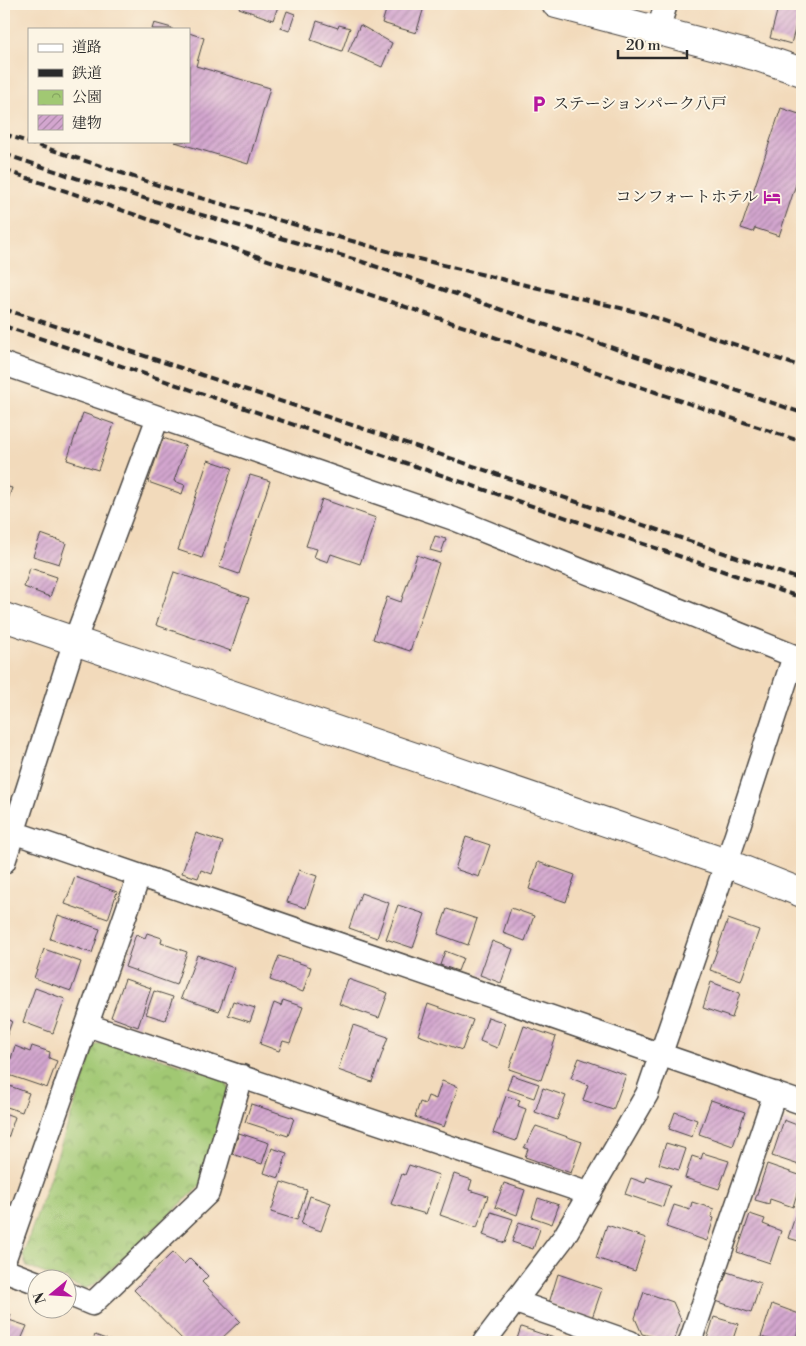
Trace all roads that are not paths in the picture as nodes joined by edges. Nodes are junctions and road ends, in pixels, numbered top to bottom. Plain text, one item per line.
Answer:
1 (556, 4) edge
2 (666, 4) edge
3 (658, 30) junction
4 (802, 72) edge
5 (4, 364) edge
6 (158, 417) junction
7 (4, 617) edge
8 (75, 640) junction
9 (9, 831) edge
10 (4, 862) edge
11 (726, 863) junction
12 (139, 876) junction
13 (802, 893) edge
14 (87, 1025) junction
15 (661, 1054) junction
16 (242, 1076) junction
17 (775, 1093) junction
18 (802, 1103) edge
19 (590, 1194) junction
20 (4, 1261) edge
21 (4, 1270) edge
22 (28, 1279) edge
23 (78, 1298) edge
24 (516, 1302) junction
25 (484, 1342) edge
26 (630, 1342) edge
27 (690, 1342) edge

1 - 3 street
2 - 3 street
3 - 4 street
5 - 6 street
6 - 8 street
6 - 11 street
7 - 8 street
8 - 9 street
8 - 11 street
9 - 10 street
9 - 12 street
11 - 13 street
11 - 15 street
12 - 14 street
12 - 15 street
14 - 16 street
14 - 20 street
15 - 17 street
15 - 19 street
16 - 19 street
16 - 23 street
17 - 18 street
17 - 27 street
19 - 24 street
21 - 22 street
24 - 25 street
24 - 26 street

